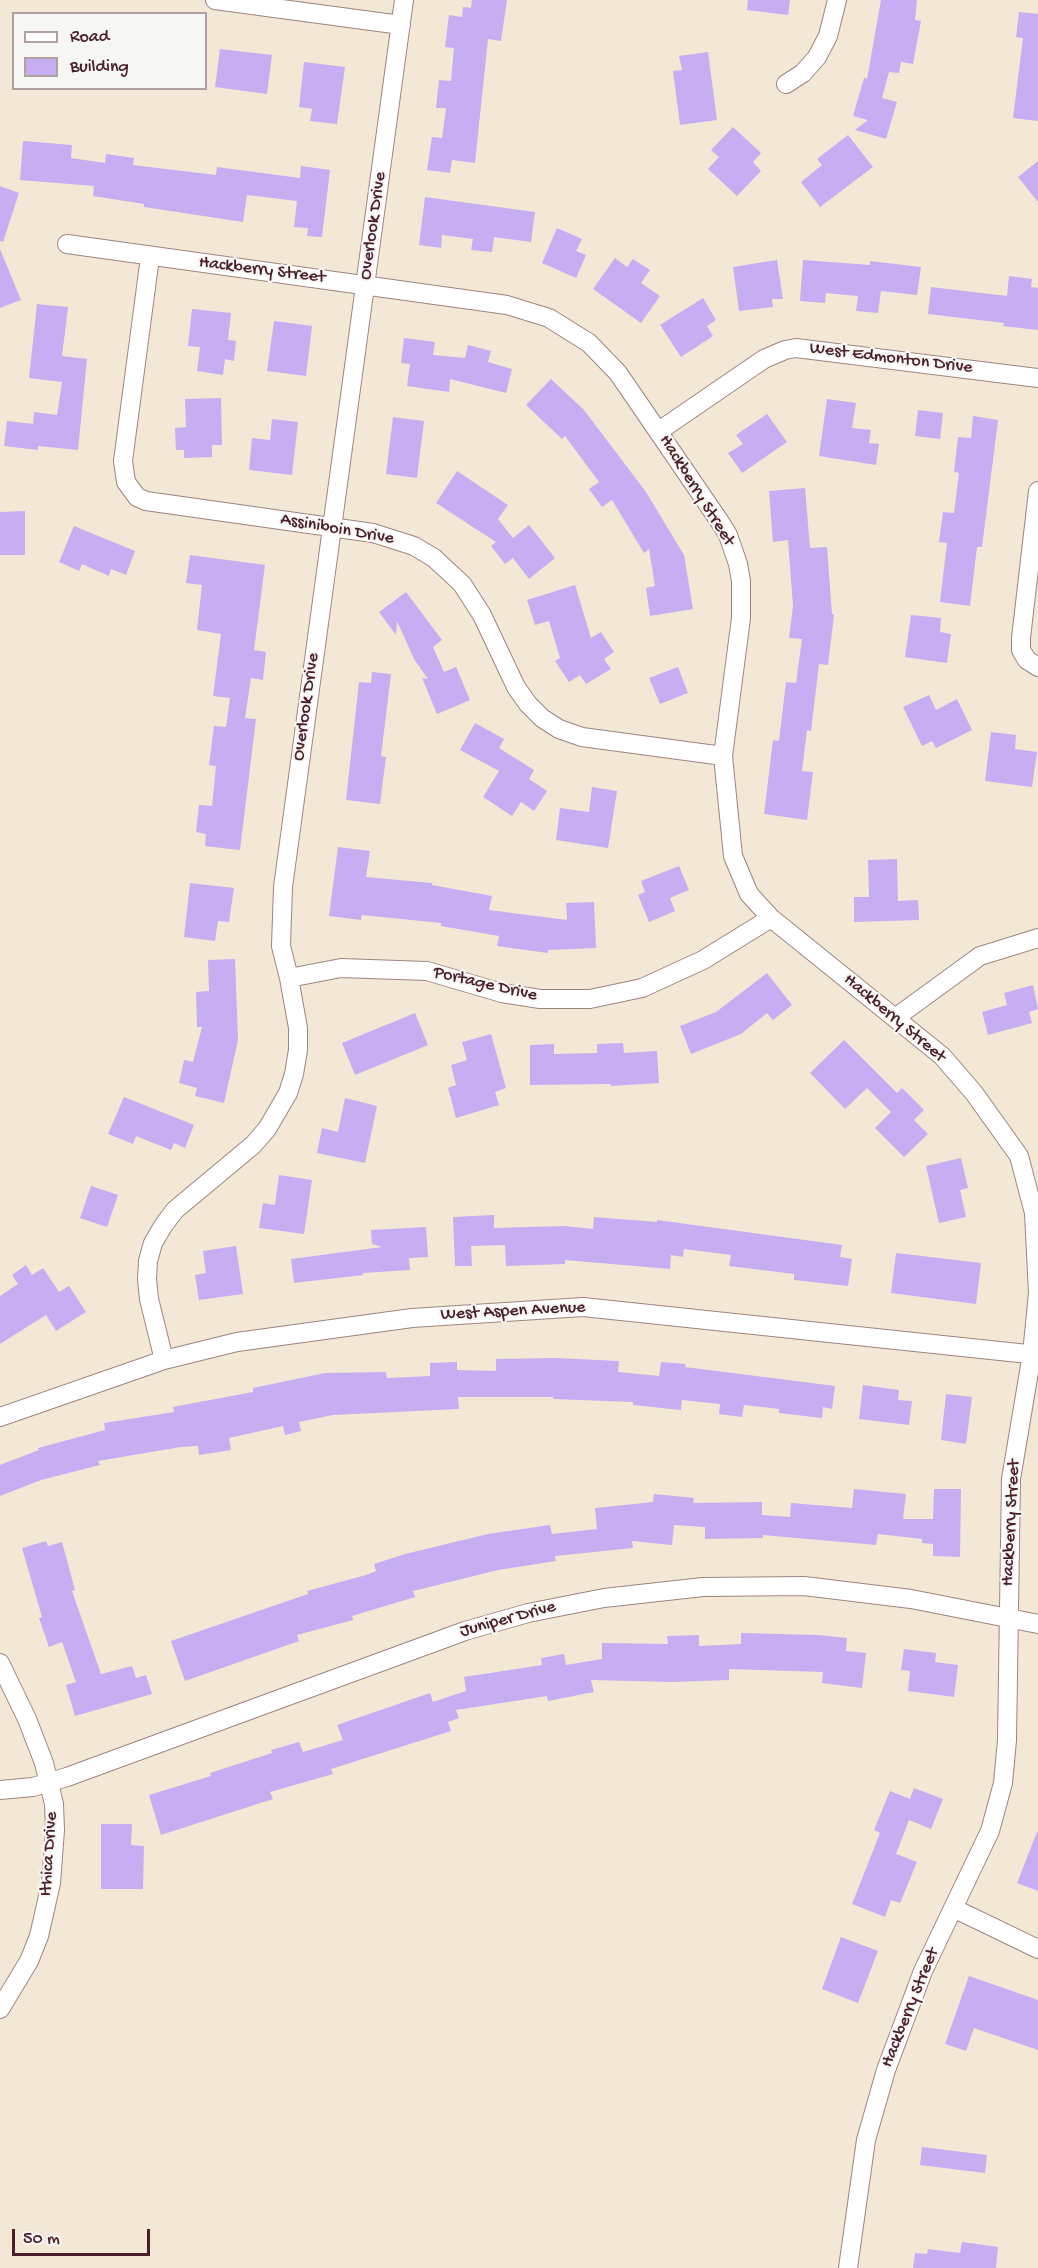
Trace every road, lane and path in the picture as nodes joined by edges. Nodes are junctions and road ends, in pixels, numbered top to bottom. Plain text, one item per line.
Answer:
1 (215, 0) edge
2 (404, 0) edge
3 (837, 0) edge
4 (401, 25) junction
5 (786, 84) dead end
6 (67, 244) dead end
7 (150, 257) junction
8 (366, 285) junction
9 (1038, 378) edge
10 (659, 431) junction
11 (1038, 491) edge
12 (331, 526) junction
13 (1038, 667) edge
14 (723, 756) junction
15 (771, 918) junction
16 (1038, 938) edge
17 (289, 978) junction
18 (895, 1018) junction
19 (1035, 1355) edge
20 (164, 1359) junction
21 (0, 1417) edge
22 (1008, 1618) junction
23 (1038, 1624) edge
24 (0, 1663) edge
25 (50, 1782) junction
26 (0, 1790) edge
27 (953, 1908) junction
28 (1038, 1949) edge
29 (0, 2009) edge
30 (848, 2268) edge

1 - 4 street
2 - 4 street, Overlook Drive
3 - 5 street
4 - 8 street, Overlook Drive
6 - 7 street, Hackberry Street
7 - 8 street, Hackberry Street
7 - 12 street, Assiniboin Drive
8 - 10 street, Hackberry Street
8 - 12 street, Overlook Drive
9 - 10 street, West Edmonton Drive
10 - 14 street, Hackberry Street
11 - 13 street
12 - 14 street, Assiniboin Drive
12 - 17 street, Overlook Drive
14 - 15 street, Hackberry Street
15 - 17 street, Portage Drive
15 - 18 street, Hackberry Street
16 - 18 street
17 - 20 street, Overlook Drive
18 - 19 street, Hackberry Street
19 - 20 street, West Aspen Avenue
19 - 22 street, Hackberry Street
20 - 21 street, West Aspen Avenue
22 - 23 street, Juniper Drive
22 - 25 street, Juniper Drive
22 - 27 street, Hackberry Street
24 - 25 street, Ithica Drive
25 - 26 street, Juniper Drive
25 - 29 street, Ithica Drive
27 - 28 street
27 - 30 street, Hackberry Street

